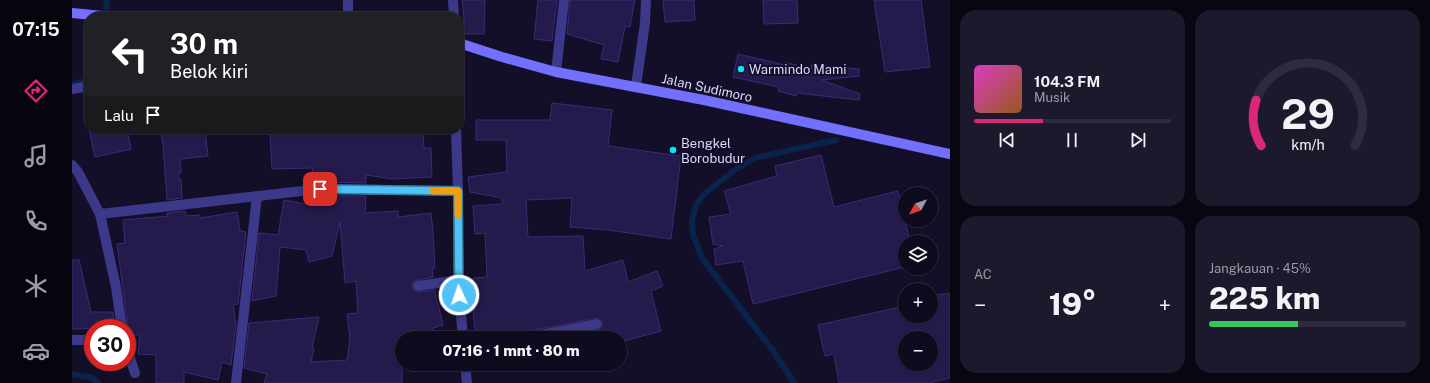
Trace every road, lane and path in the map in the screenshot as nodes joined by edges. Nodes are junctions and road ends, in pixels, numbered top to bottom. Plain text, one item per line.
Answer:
1 (348, 0) edge
2 (453, 0) edge
3 (564, 0) edge
4 (646, 0) edge
5 (348, 12) edge
6 (454, 12) edge
7 (72, 13) edge
8 (84, 14) edge
9 (464, 45) edge
10 (556, 72) junction
11 (636, 86) junction
12 (84, 87) edge
13 (72, 89) edge
14 (456, 134) edge
15 (950, 154) edge
16 (72, 165) edge
17 (458, 191) junction
18 (257, 196) junction
19 (100, 214) junction
20 (458, 280) junction
21 (418, 286) dead end
22 (121, 319) edge
23 (597, 324) dead end
24 (462, 331) edge
25 (561, 331) edge
26 (72, 340) edge
27 (84, 340) edge
28 (466, 371) edge
29 (236, 383) edge
30 (467, 383) edge

1 - 5 street
2 - 6 street
3 - 10 street
4 - 11 street
7 - 8 street
9 - 10 street, Jalan Sudimoro
10 - 11 street, Jalan Sudimoro
11 - 15 street, Jalan Sudimoro
12 - 13 street
14 - 17 street
16 - 19 street
17 - 18 street
17 - 20 street
18 - 19 street
18 - 29 street
19 - 22 street
20 - 21 street
20 - 24 street
23 - 25 street
26 - 27 street
28 - 30 street

